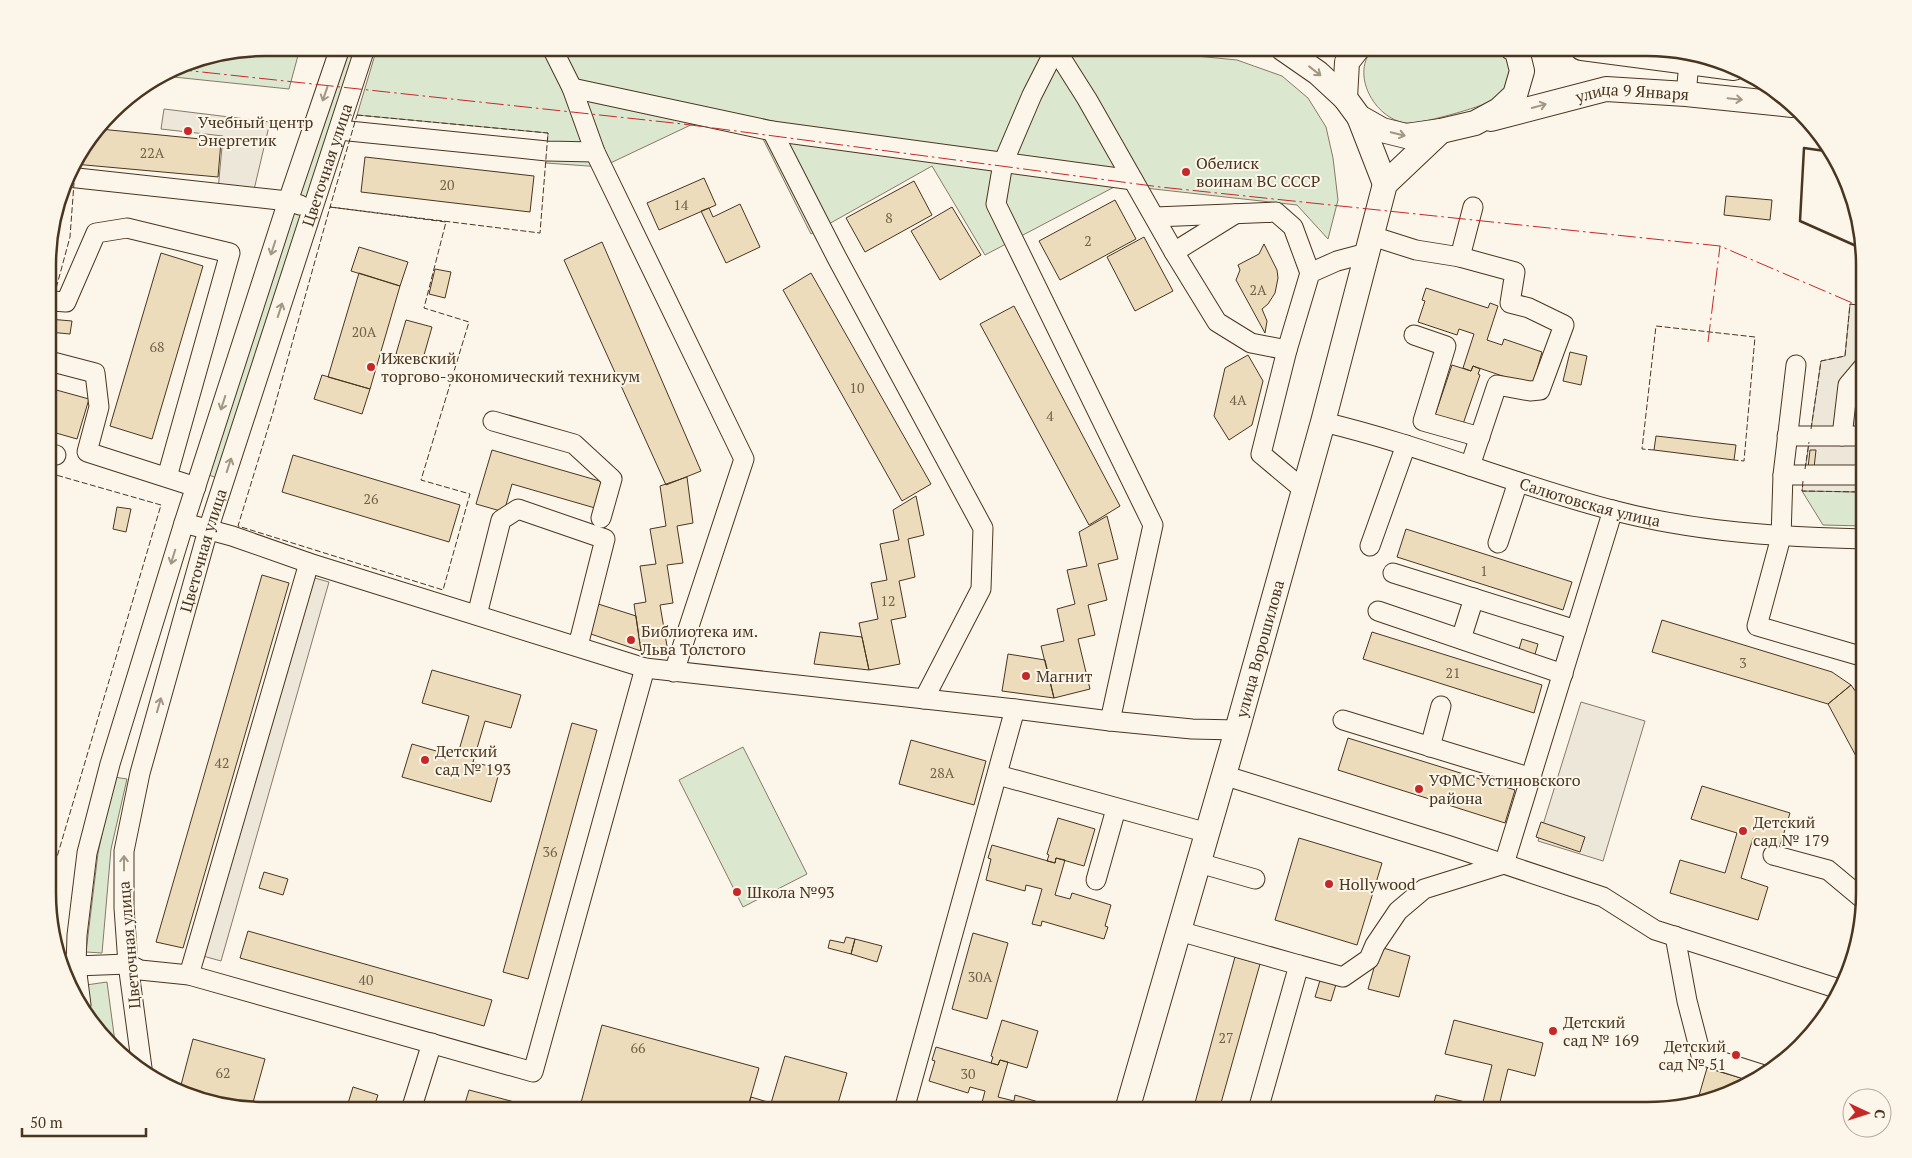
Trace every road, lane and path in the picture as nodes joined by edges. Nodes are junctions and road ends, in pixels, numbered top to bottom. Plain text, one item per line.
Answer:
1 (337, 56) edge
2 (362, 56) edge
3 (556, 56) edge
4 (1052, 56) edge
5 (1060, 56) edge
6 (1294, 56) edge
7 (1352, 56) edge
8 (1518, 56) edge
9 (1690, 61) edge
10 (572, 88) junction
11 (1686, 94) junction
12 (1345, 98) junction
13 (1780, 104) edge
14 (1359, 117) junction
15 (1475, 123) junction
16 (339, 130) junction
17 (772, 131) junction
18 (1441, 131) junction
19 (595, 152) junction
20 (1004, 163) junction
21 (76, 178) edge
22 (1133, 180) junction
23 (1385, 184) junction
24 (288, 201) junction
25 (1473, 207) dead end
26 (313, 209) junction
27 (1236, 214) junction
28 (1155, 217) junction
29 (1369, 244) junction
30 (1174, 252) junction
31 (1460, 257) junction
32 (1310, 272) junction
33 (56, 302) edge
34 (1414, 335) dead end
35 (1287, 350) junction
36 (56, 363) edge
37 (1796, 365) dead end
38 (1856, 376) edge
39 (493, 421) dead end
40 (1323, 422) junction
41 (1787, 436) junction
42 (1842, 436) junction
43 (1856, 436) edge
44 (1480, 437) junction
45 (1406, 445) junction
46 (1470, 466) junction
47 (1782, 475) junction
48 (1856, 475) edge
49 (167, 477) junction
50 (1518, 482) junction
51 (196, 487) junction
52 (1304, 490) junction
53 (1613, 510) junction
54 (601, 518) dead end
55 (184, 523) junction
56 (208, 530) junction
57 (1781, 537) junction
58 (1856, 538) edge
59 (1498, 543) dead end
60 (1370, 546) dead end
61 (309, 563) junction
62 (1393, 573) dead end
63 (1474, 598) junction
64 (1378, 611) dead end
65 (477, 615) junction
66 (1576, 630) junction
67 (1461, 639) junction
68 (578, 646) junction
69 (1856, 655) edge
70 (645, 668) junction
71 (674, 672) junction
72 (1563, 674) junction
73 (924, 699) junction
74 (1442, 706) dead end
75 (1015, 709) junction
76 (1343, 720) dead end
77 (1110, 722) junction
78 (1237, 730) junction
79 (1430, 747) junction
80 (110, 764) junction
81 (140, 773) junction
82 (998, 775) junction
83 (1223, 775) junction
84 (1532, 778) junction
85 (1116, 809) junction
86 (1208, 833) junction
87 (1773, 855) dead end
88 (1199, 863) junction
89 (1504, 864) junction
90 (1255, 879) dead end
91 (1096, 880) dead end
92 (1856, 893) edge
93 (1179, 931) junction
94 (1675, 936) junction
95 (128, 964) junction
96 (71, 965) edge
97 (1299, 965) junction
98 (189, 975) junction
99 (1833, 987) edge
100 (432, 1044) junction
101 (141, 1061) edge
102 (1754, 1072) edge
103 (414, 1102) edge
104 (906, 1102) edge
105 (1129, 1102) edge
106 (1260, 1102) edge

1 -> 24 street, Цветочная улица
2 - 16 street, Цветочная улица
3 - 10 street
4 - 20 street
5 - 22 street
6 -> 12 main road
7 - 12 main road
8 - 15 main road
9 - 11 street
10 - 17 street
10 - 19 street
11 -> 13 main road, улица 9 Января
15 -> 11 main road, улица 9 Января
12 - 14 main road
14 -> 18 main road
14 - 23 main road
15 - 18 main road
16 - 19 street
16 - 26 street, Цветочная улица
17 - 20 street
17 - 73 street
18 - 23 main road
19 - 71 street
20 - 22 street
20 - 77 street
21 - 24 street
22 - 28 street
23 - 29 main road, улица Ворошилова
24 - 26 street
24 -> 51 street, Цветочная улица
25 - 31 street
56 -> 26 street, Цветочная улица
27 - 28 street
27 - 30 street
27 - 32 street
28 - 30 street
29 - 31 street
29 - 32 street
29 - 40 main road, улица Ворошилова
30 - 35 street
31 - 44 street
32 - 35 street
33 - 49 street
34 - 44 street
35 - 52 street
36 - 49 street
37 - 41 street
38 - 42 street
39 - 54 street
40 - 45 street, Салютовская улица
40 - 52 main road, улица Ворошилова
41 - 42 street
41 - 47 street
42 - 43 street
44 - 46 street
45 - 46 street, Салютовская улица
45 - 60 street
46 - 50 street, Салютовская улица
47 - 48 street
47 - 57 street
49 - 51 street
50 - 53 street, Салютовская улица
50 - 59 street
51 - 55 street, Цветочная улица
52 - 78 main road, улица Ворошилова
53 - 57 street, Салютовская улица
53 - 66 street
55 - 56 street
55 -> 80 street, Цветочная улица
56 - 61 street
81 -> 56 street, Цветочная улица
57 - 58 street, Салютовская улица
57 - 69 street
61 - 65 street
61 - 98 street
62 - 63 street
63 - 66 street
63 - 67 street
64 - 67 street
65 - 68 street
65 - 68 street
66 - 72 street
67 - 72 street
68 - 70 street
70 - 71 street
70 - 100 street
71 - 73 street
72 - 84 street
73 - 75 street
74 - 79 street
75 - 77 street
75 - 82 street
76 - 79 street
77 - 78 street
78 - 83 main road, улица Ворошилова
79 - 84 street
80 - 81 street
80 - 96 street, Цветочная улица
95 -> 81 street, Цветочная улица
82 - 85 street
82 - 104 street
83 - 86 main road, улица Ворошилова
83 - 89 street
84 - 89 street
85 - 86 street
85 - 91 street
86 - 88 main road, улица Ворошилова
87 - 92 street
88 - 90 street
88 - 93 main road, улица Ворошилова
89 - 94 street
89 - 97 street
93 - 97 street
93 - 105 main road, улица Ворошилова
94 - 99 street
94 - 102 street
95 - 96 street
95 - 98 street
95 - 101 street, Цветочная улица
97 - 106 street
98 - 100 street
100 - 103 street

